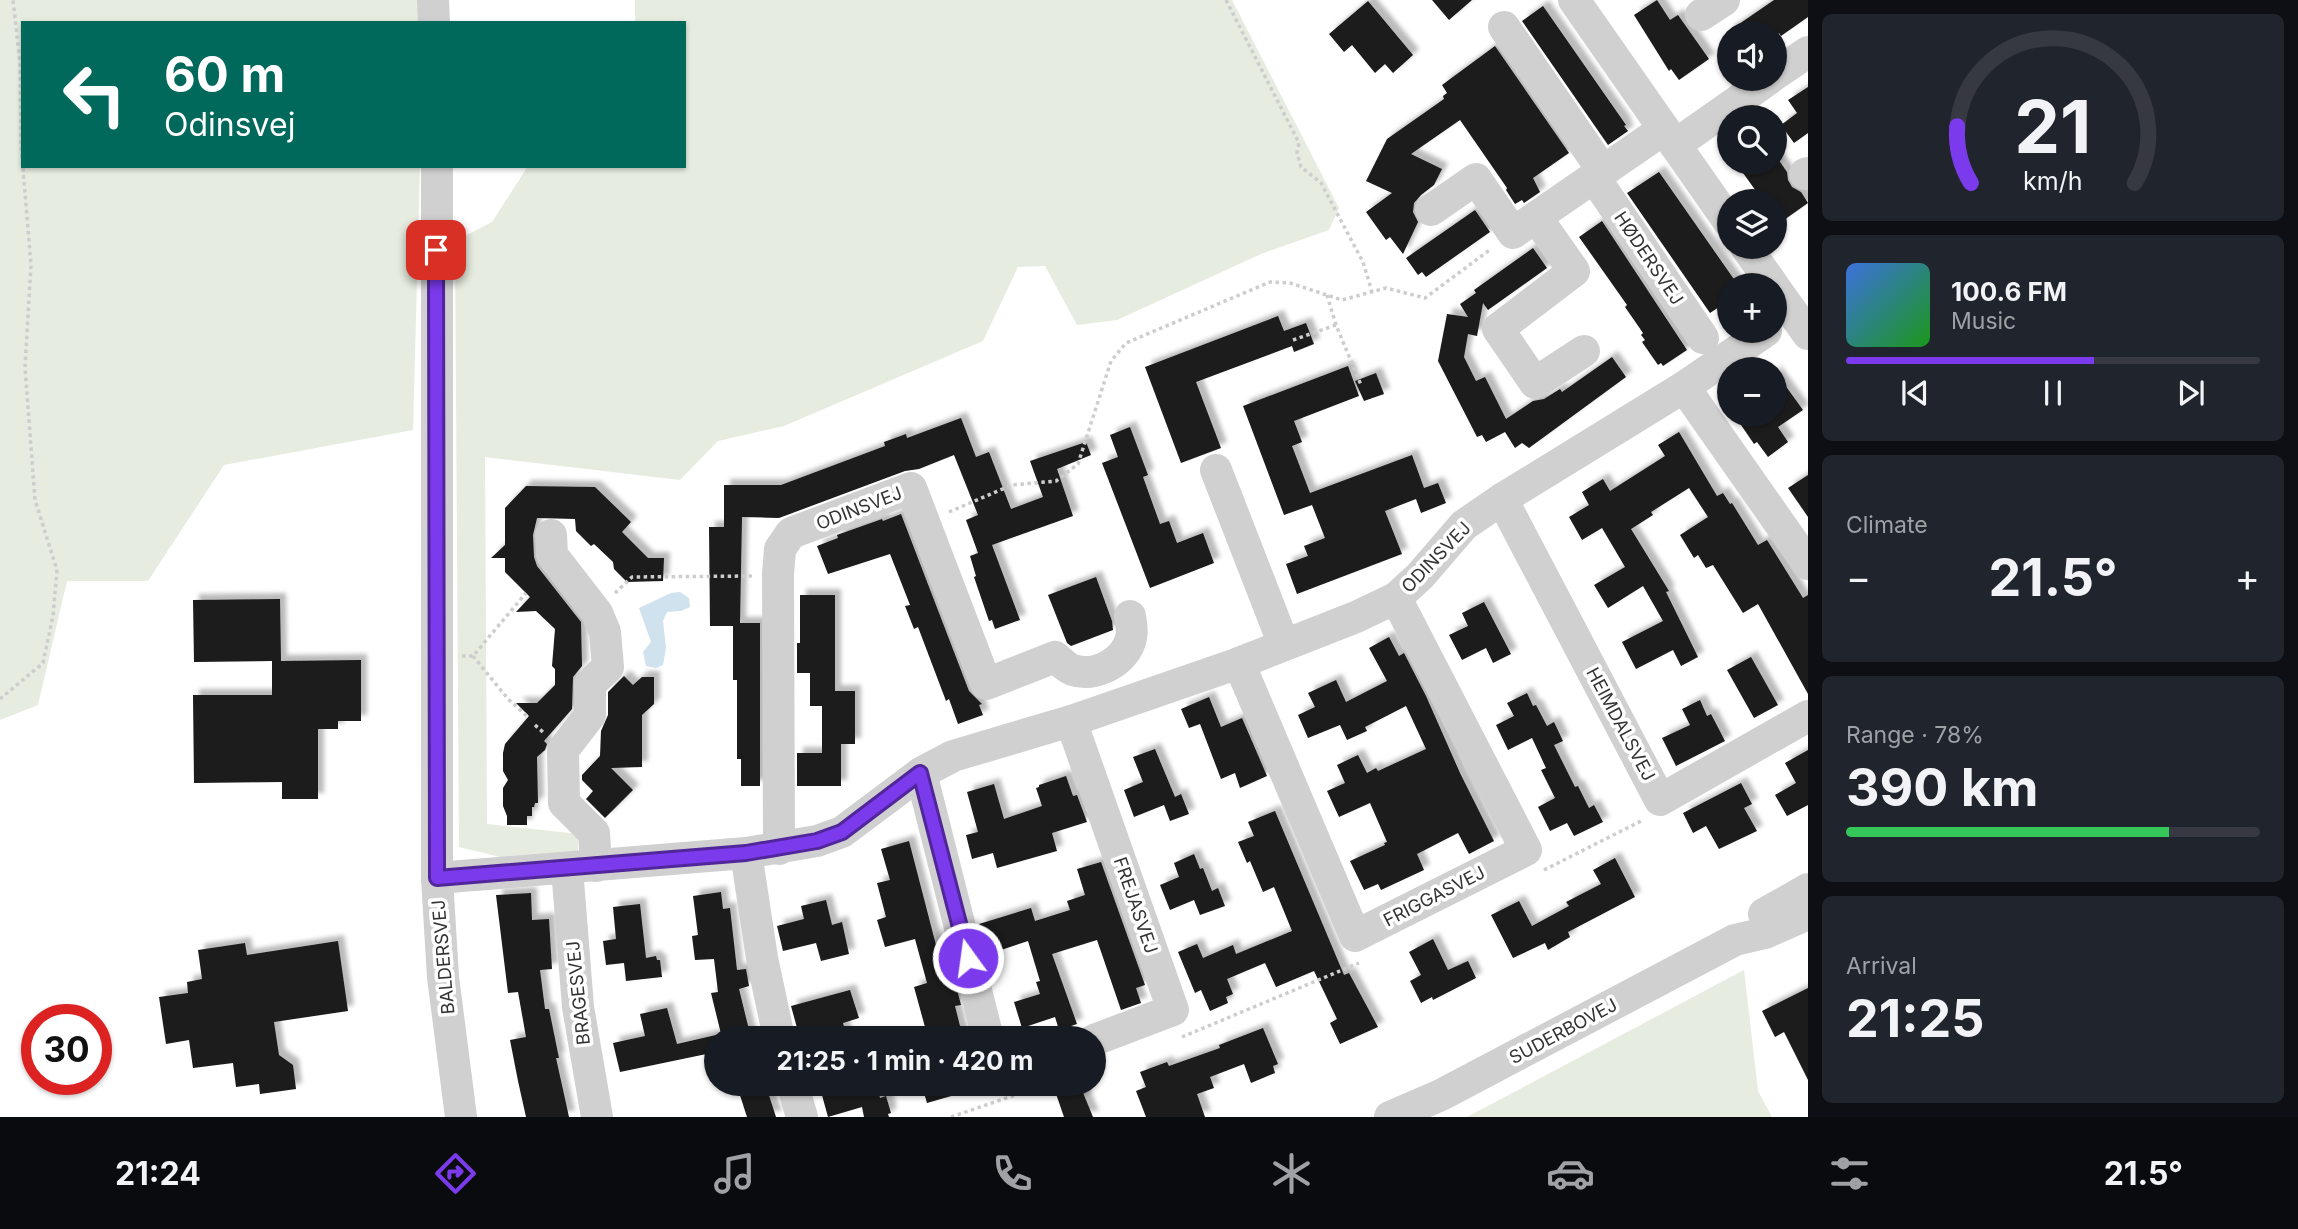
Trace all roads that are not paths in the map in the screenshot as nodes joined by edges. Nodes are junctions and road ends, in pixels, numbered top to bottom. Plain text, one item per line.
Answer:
1 (433, 0) edge
2 (1574, 0) edge
3 (434, 21) edge
4 (1504, 27) dead end
5 (1808, 52) edge
6 (1787, 66) edge
7 (1749, 91) edge
8 (1670, 137) junction
9 (437, 168) edge
10 (1598, 174) junction
11 (1717, 205) edge
12 (1431, 210) dead end
13 (1524, 225) junction
14 (1703, 338) dead end
15 (1748, 343) edge
16 (1584, 352) dead end
17 (1684, 387) junction
18 (1216, 470) dead end
19 (1502, 499) junction
20 (551, 535) dead end
21 (1808, 564) edge
22 (1396, 598) junction
23 (1130, 616) dead end
24 (1284, 645) junction
25 (1239, 663) junction
26 (1101, 669) junction
27 (1115, 706) junction
28 (1808, 716) edge
29 (1071, 721) junction
30 (920, 773) junction
31 (779, 849) junction
32 (746, 853) junction
33 (581, 867) junction
34 (437, 878) junction
35 (1808, 889) edge
36 (1808, 914) edge
37 (1735, 940) junction
38 (776, 1026) edge
39 (985, 1026) edge
40 (1106, 1035) edge
41 (796, 1096) edge
42 (461, 1117) edge
43 (597, 1117) edge
44 (802, 1117) edge
45 (1390, 1117) edge

1 - 3 street
2 - 8 street
4 - 10 street, HØDERSVEJ
5 - 6 street
7 - 8 street
8 - 10 street
8 - 11 street
9 - 34 street, BALDERSVEJ
10 - 13 street
10 - 14 street, HØDERSVEJ
12 - 13 street
13 - 16 street
15 - 17 street, ODINSVEJ
17 - 19 street, ODINSVEJ
17 - 21 street
18 - 24 street
19 - 22 street, ODINSVEJ
19 - 28 street, HEIMDALSVEJ
20 - 33 street
22 - 24 street, ODINSVEJ
22 - 25 street, FRIGGASVEJ
23 - 26 street
24 - 25 street, ODINSVEJ
25 - 27 street, ODINSVEJ
26 - 27 street
26 - 31 street, ODINSVEJ
27 - 29 street, ODINSVEJ
29 - 30 street, ODINSVEJ
29 - 40 street, FREJASVEJ
30 - 31 street, ODINSVEJ
30 - 39 street
31 - 32 street, ODINSVEJ
32 - 33 street, ODINSVEJ
32 - 38 street
33 - 34 street, ODINSVEJ
33 - 43 street, BRAGESVEJ
34 - 42 street, BALDERSVEJ
35 - 37 street, SUDERBOVEJ
36 - 37 street, SUDERBOVEJ
37 - 45 street, SUDERBOVEJ
41 - 44 street

